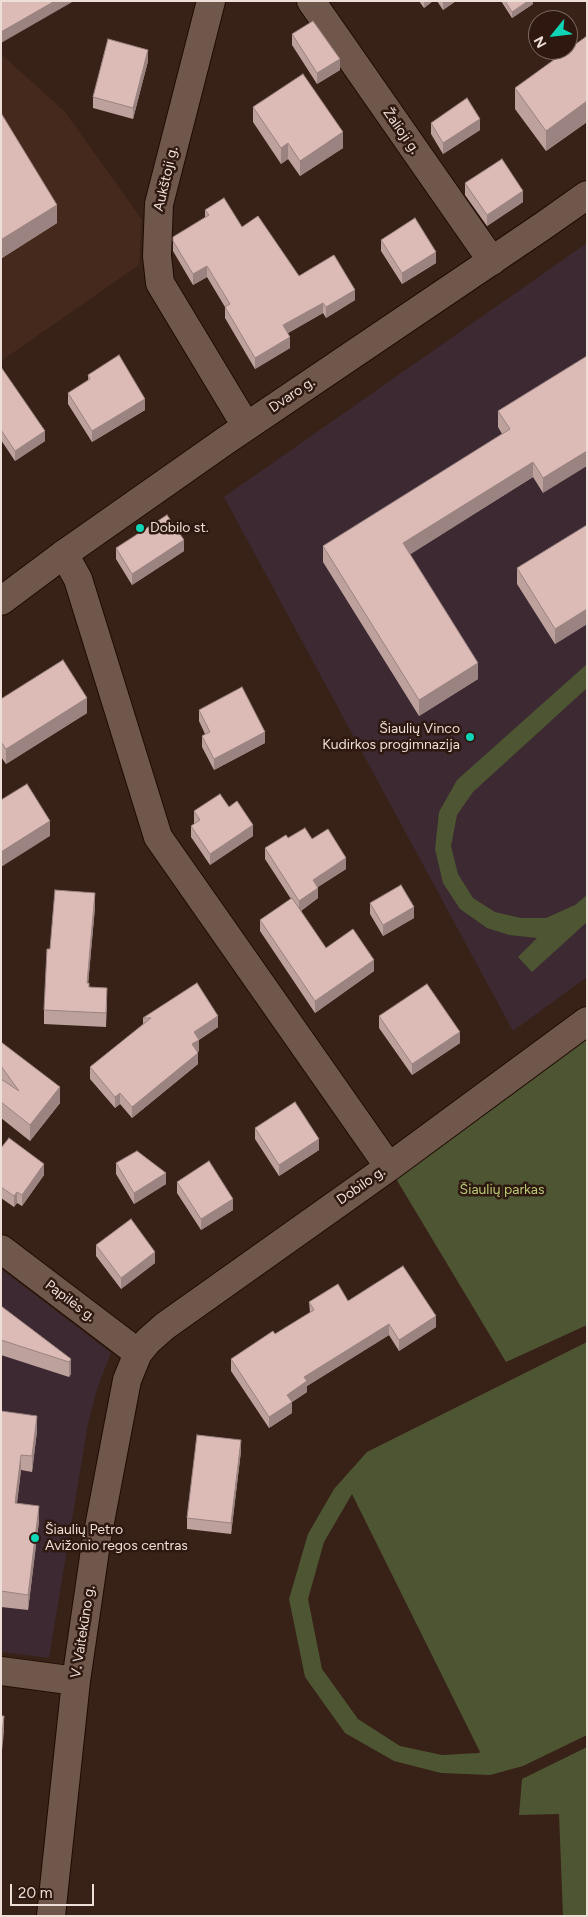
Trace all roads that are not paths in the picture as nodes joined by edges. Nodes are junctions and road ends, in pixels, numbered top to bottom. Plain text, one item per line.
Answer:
1 (211, 1) edge
2 (311, 1) edge
3 (587, 195) edge
4 (492, 261) junction
5 (246, 426) junction
6 (64, 554) junction
7 (1, 601) edge
8 (587, 1021) edge
9 (388, 1167) junction
10 (1, 1249) edge
11 (138, 1353) junction
12 (1, 1671) edge
13 (76, 1681) junction
14 (51, 1916) edge

1 - 5 street, Aukštoji g.
2 - 4 street, Žalioji g.
3 - 4 street, Dvaro g.
4 - 5 street, Dvaro g.
5 - 6 street, Dvaro g.
6 - 7 street, Dvaro g.
6 - 9 street
8 - 9 street, Dobilo g.
9 - 11 street, Dobilo g.
10 - 11 street, Papilės g.
11 - 13 street, V. Vaitekūno g.
12 - 13 street
13 - 14 street, V. Vaitekūno g.

